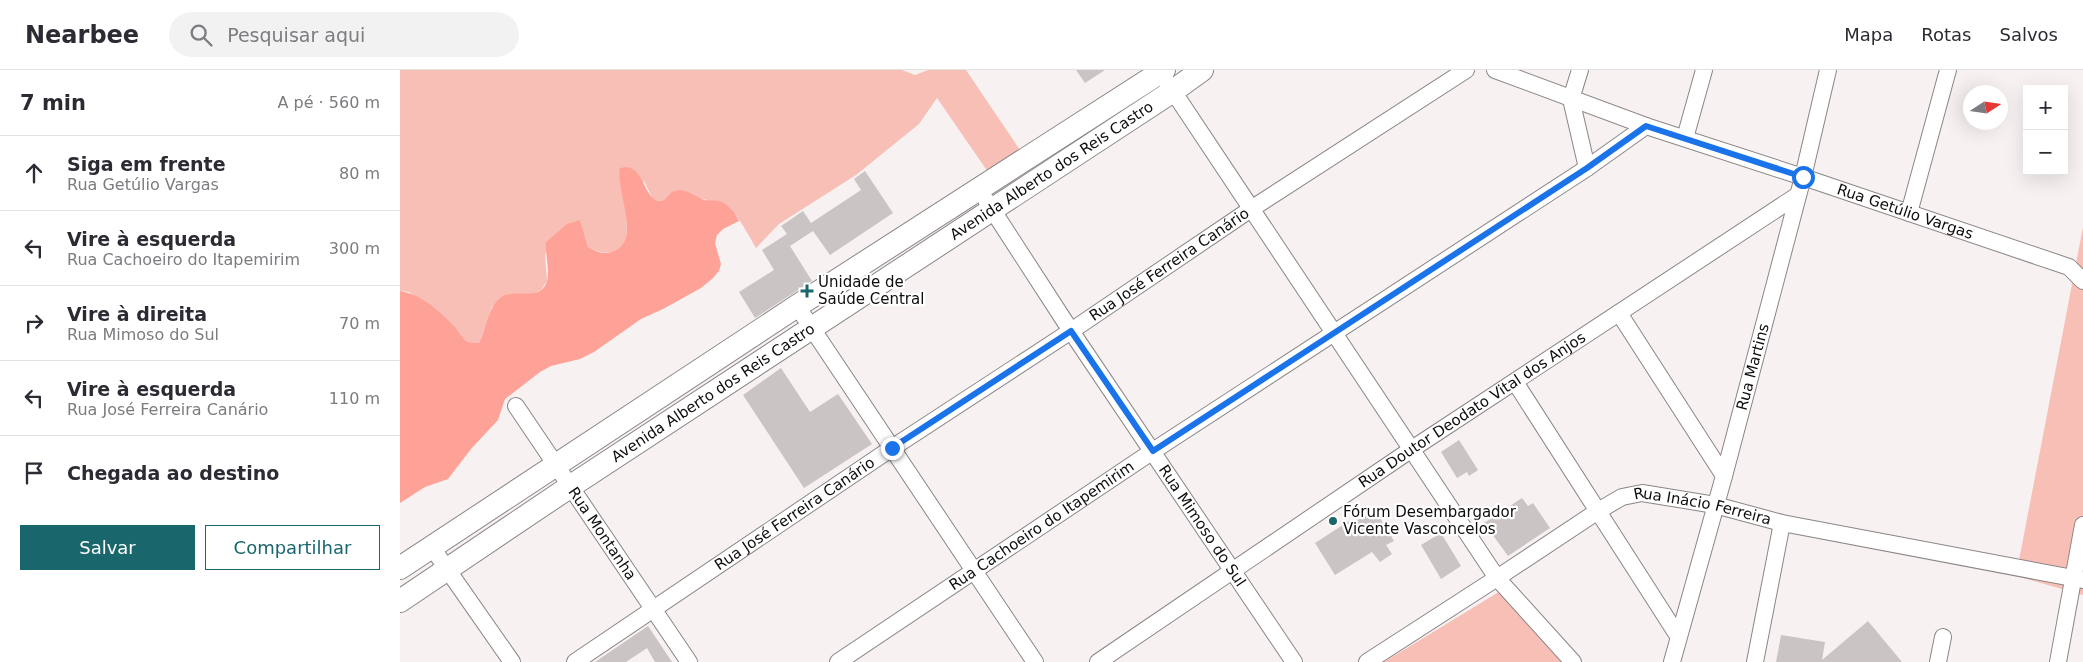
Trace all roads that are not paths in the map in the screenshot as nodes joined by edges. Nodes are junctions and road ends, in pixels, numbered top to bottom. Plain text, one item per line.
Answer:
1 (1202, 70) edge
2 (1466, 70) edge
3 (1495, 70) edge
4 (1580, 70) edge
5 (1704, 70) edge
6 (1828, 70) edge
7 (1948, 70) edge
8 (1162, 71) edge
9 (1174, 91) junction
10 (1571, 99) junction
11 (1646, 126) junction
12 (1685, 138) junction
13 (1587, 168) junction
14 (1803, 177) junction
15 (978, 189) junction
16 (1798, 195) junction
17 (991, 209) junction
18 (1251, 209) junction
19 (1909, 213) junction
20 (2083, 281) edge
21 (797, 306) junction
22 (1619, 313) junction
23 (811, 328) junction
24 (1071, 331) junction
25 (1334, 332) junction
26 (1515, 382) junction
27 (516, 406) dead end
28 (892, 448) junction
29 (1412, 449) junction
30 (1153, 451) junction
31 (556, 464) junction
32 (1724, 476) junction
33 (571, 486) junction
34 (1714, 505) junction
35 (1598, 511) junction
36 (1782, 523) junction
37 (2083, 525) edge
38 (431, 546) junction
39 (400, 568) edge
40 (447, 569) junction
41 (1233, 571) junction
42 (974, 572) junction
43 (1497, 578) junction
44 (2078, 578) edge
45 (400, 601) edge
46 (653, 610) junction
47 (1678, 636) junction
48 (1943, 637) dead end
49 (512, 662) edge
50 (575, 662) edge
51 (689, 662) edge
52 (838, 662) edge
53 (1035, 662) edge
54 (1098, 662) edge
55 (1294, 662) edge
56 (1367, 662) edge
57 (1573, 662) edge
58 (1672, 662) edge
59 (1755, 662) edge
60 (1938, 662) edge
61 (2058, 662) edge

1 - 9 main road, Avenida Alberto dos Reis Castro
2 - 18 street, Rua José Ferreira Canário
3 - 10 street, Rua Getúlio Vargas
4 - 10 street
5 - 12 street
6 - 14 street, Rua Martins
7 - 19 street
8 - 9 street
8 - 15 main road, Avenida Alberto dos Reis Castro
9 - 17 main road, Avenida Alberto dos Reis Castro
9 - 18 street
10 - 11 street, Rua Getúlio Vargas
10 - 13 street
11 - 12 street, Rua Getúlio Vargas
11 - 13 street, Rua Cachoeiro do Itapemirim
12 - 14 street, Rua Getúlio Vargas
13 - 25 street, Rua Cachoeiro do Itapemirim
14 - 16 street, Rua Martins
14 - 19 street, Rua Getúlio Vargas
15 - 17 street, Rua Mimoso do Sul
15 - 21 main road, Avenida Alberto dos Reis Castro
16 - 22 street, Rua Doutor Deodato Vital dos Anjos
16 - 32 street, Rua Martins
17 - 23 main road, Avenida Alberto dos Reis Castro
17 - 24 street, Rua Mimoso do Sul
18 - 24 street, Rua José Ferreira Canário
18 - 25 street
19 - 20 street, Rua Getúlio Vargas
21 - 23 street
21 - 31 main road, Avenida Alberto dos Reis Castro
22 - 26 street, Rua Doutor Deodato Vital dos Anjos
22 - 32 street
23 - 28 street
23 - 33 main road, Avenida Alberto dos Reis Castro
24 - 28 street, Rua José Ferreira Canário
24 - 30 street, Rua Mimoso do Sul
25 - 29 street
25 - 30 street, Rua Cachoeiro do Itapemirim
26 - 29 street, Rua Doutor Deodato Vital dos Anjos
26 - 35 street
27 - 31 street, Rua Montanha
28 - 42 street
28 - 46 street, Rua José Ferreira Canário
29 - 41 street, Rua Doutor Deodato Vital dos Anjos
29 - 43 street
30 - 41 street, Rua Mimoso do Sul
30 - 42 street, Rua Cachoeiro do Itapemirim
31 - 33 street, Rua Montanha
31 - 38 main road, Avenida Alberto dos Reis Castro
32 - 34 street, Rua Martins
33 - 40 main road, Avenida Alberto dos Reis Castro
33 - 46 street, Rua Montanha
34 - 35 street, Rua Inácio Ferreira
34 - 36 street, Rua Inácio Ferreira
34 - 47 street, Rua Martins
35 - 43 street, Rua Inácio Ferreira
35 - 47 street
36 - 44 street, Rua Inácio Ferreira
36 - 59 street
37 - 44 street
38 - 39 main road, Avenida Alberto dos Reis Castro
38 - 40 street
40 - 45 main road, Avenida Alberto dos Reis Castro
40 - 49 street
41 - 54 street, Rua Doutor Deodato Vital dos Anjos
41 - 55 street, Rua Mimoso do Sul
42 - 52 street, Rua Cachoeiro do Itapemirim
42 - 53 street
43 - 56 street, Rua Inácio Ferreira
43 - 57 street
44 - 61 street
46 - 50 street, Rua José Ferreira Canário
46 - 51 street, Rua Montanha
47 - 58 street, Rua Martins
48 - 60 street

